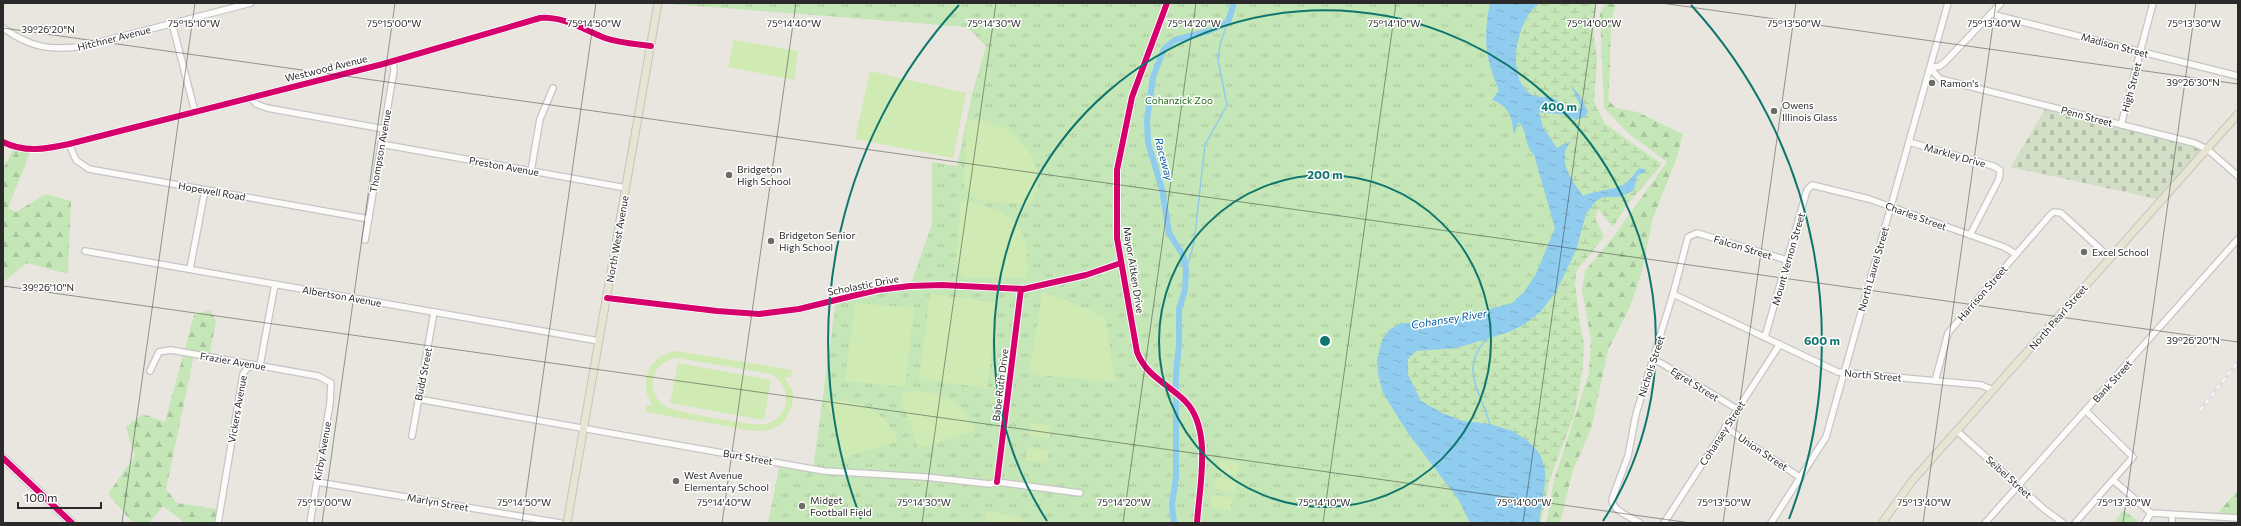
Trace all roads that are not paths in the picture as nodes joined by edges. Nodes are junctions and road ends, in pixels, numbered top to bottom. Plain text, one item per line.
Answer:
1 (251, 3) edge
2 (658, 3) edge
3 (1166, 3) edge
4 (1948, 3) edge
5 (2001, 3) edge
6 (2153, 3) edge
7 (1991, 14) junction
8 (172, 23) junction
9 (3, 28) edge
10 (651, 46) junction
11 (2140, 52) junction
12 (394, 61) junction
13 (1930, 68) junction
14 (2238, 76) edge
15 (553, 88) dead end
16 (251, 97) junction
17 (195, 112) junction
18 (2238, 114) edge
19 (2121, 125) junction
20 (384, 129) junction
21 (3, 142) edge
22 (1909, 142) junction
23 (69, 144) junction
24 (381, 144) junction
25 (2207, 149) junction
26 (531, 171) junction
27 (2238, 176) edge
28 (1813, 184) joint
29 (626, 188) junction
30 (205, 190) junction
31 (1890, 206) junction
32 (369, 219) junction
33 (1699, 234) joint
34 (1970, 235) junction
35 (2238, 239) edge
36 (365, 240) dead end
37 (85, 250) dead end
38 (2016, 254) junction
39 (2110, 258) junction
40 (1787, 260) junction
41 (1121, 262) junction
42 (190, 269) junction
43 (275, 284) junction
44 (1021, 289) junction
45 (1673, 294) junction
46 (607, 298) junction
47 (434, 312) junction
48 (1765, 337) junction
49 (599, 342) junction
50 (1780, 344) junction
51 (1653, 360) junction
52 (260, 365) junction
53 (150, 371) dead end
54 (1844, 372) junction
55 (327, 380) joint
56 (1935, 381) junction
57 (1993, 390) junction
58 (418, 400) junction
59 (1737, 409) junction
60 (2086, 411) junction
61 (1725, 427) junction
62 (584, 429) junction
63 (1957, 431) junction
64 (412, 436) dead end
65 (3, 458) edge
66 (1801, 478) junction
67 (2114, 480) junction
68 (317, 482) junction
69 (997, 482) junction
70 (2019, 486) junction
71 (1080, 493) dead end
72 (2151, 513) junction
73 (2172, 515) junction
74 (2238, 518) edge
75 (2059, 522) edge
76 (72, 523) edge
77 (218, 523) edge
78 (310, 523) edge
79 (560, 523) edge
80 (567, 523) edge
81 (1197, 523) edge
82 (1640, 523) edge
83 (1664, 523) edge
84 (1771, 523) edge
85 (1882, 523) edge
86 (1985, 523) edge
87 (2075, 523) edge
88 (2145, 523) edge
89 (2172, 523) edge

1 - 8 street, Hitchner Avenue
2 - 10 main road, North West Avenue
3 - 41 street, Mayor Aitken Drive
4 - 13 street, North Laurel Street
5 - 7 street
6 - 11 street, High Street
7 - 11 street, Madison Street
7 - 13 street
8 - 9 street, Hitchner Avenue
8 - 17 street
10 - 12 street, Westwood Avenue
10 - 29 main road, North West Avenue
11 - 14 street, Madison Street
11 - 19 street, High Street
12 - 16 street, Westwood Avenue
12 - 20 street, Thompson Avenue
13 - 19 street, Penn Street
13 - 22 street, North Laurel Street
15 - 26 street
16 - 17 street, Westwood Avenue
16 - 20 street
17 - 23 street, Westwood Avenue
18 - 25 main road, North Pearl Street
19 - 25 street, Penn Street
20 - 24 street, Thompson Avenue
21 - 23 street, Westwood Avenue
22 - 31 street, North Laurel Street
22 - 34 street, Markley Drive
23 - 30 street, Hopewell Road
24 - 26 street, Preston Avenue
24 - 32 street, Thompson Avenue
25 - 27 street, Penn Street
25 - 39 main road, North Pearl Street
26 - 29 street, Preston Avenue
28 - 31 street, Charles Street
28 - 40 street, Mount Vernon Street
29 - 46 main road, North West Avenue
30 - 32 street, Hopewell Road
30 - 42 street
31 - 34 street, Charles Street
31 - 54 street, North Laurel Street
32 - 36 street, Thompson Avenue
33 - 40 street, Falcon Street
33 - 45 street, Nichols Street
34 - 38 street, Charles Street
35 - 60 street, Bank Street
37 - 42 street, Albertson Avenue
38 - 39 street, Harrison Street
38 - 56 street, Harrison Street
39 - 57 main road, North Pearl Street
40 - 48 street, Mount Vernon Street
41 - 44 street, Scholastic Drive
41 - 81 street, Mayor Aitken Drive
42 - 43 street, Albertson Avenue
43 - 47 street, Albertson Avenue
43 - 52 street
44 - 46 street, Scholastic Drive
44 - 69 street, Babe Ruth Drive
45 - 48 street, North Street
45 - 51 street, Nichols Street
46 - 49 main road, North West Avenue
47 - 49 street, Albertson Avenue
47 - 58 street, Budd Street
48 - 50 street, North Street
49 - 62 main road, North West Avenue
50 - 54 street, North Street
50 - 59 street, Cohansey Street
51 - 59 street, Egret Street
51 - 82 street, Nichols Street
52 - 53 street, Frazier Avenue
52 - 55 street, Frazier Avenue
52 - 77 street, Vickers Avenue
54 - 56 street, North Street
54 - 66 street, North Laurel Street
55 - 68 street, Kirby Avenue
56 - 57 street, North Street
57 - 63 main road, North Pearl Street
58 - 62 street, Burt Street
58 - 64 street, Budd Street
59 - 61 street, Cohansey Street
60 - 67 street
60 - 70 street, Bank Street
61 - 66 street, Union Street
61 - 83 street, Cohansey Street
62 - 69 street, Burt Street
62 - 80 main road, North West Avenue
63 - 70 street, Seibel Street
63 - 85 main road, North Pearl Street
65 - 76 highway
66 - 84 street, North Laurel Street
67 - 72 street
67 - 87 street
68 - 78 street, Kirby Avenue
68 - 79 street, Marlyn Street
69 - 71 street, Burt Street
70 - 75 street, Seibel Street
70 - 86 street, Bank Street
72 - 73 street
72 - 88 street
73 - 74 street
73 - 89 street

